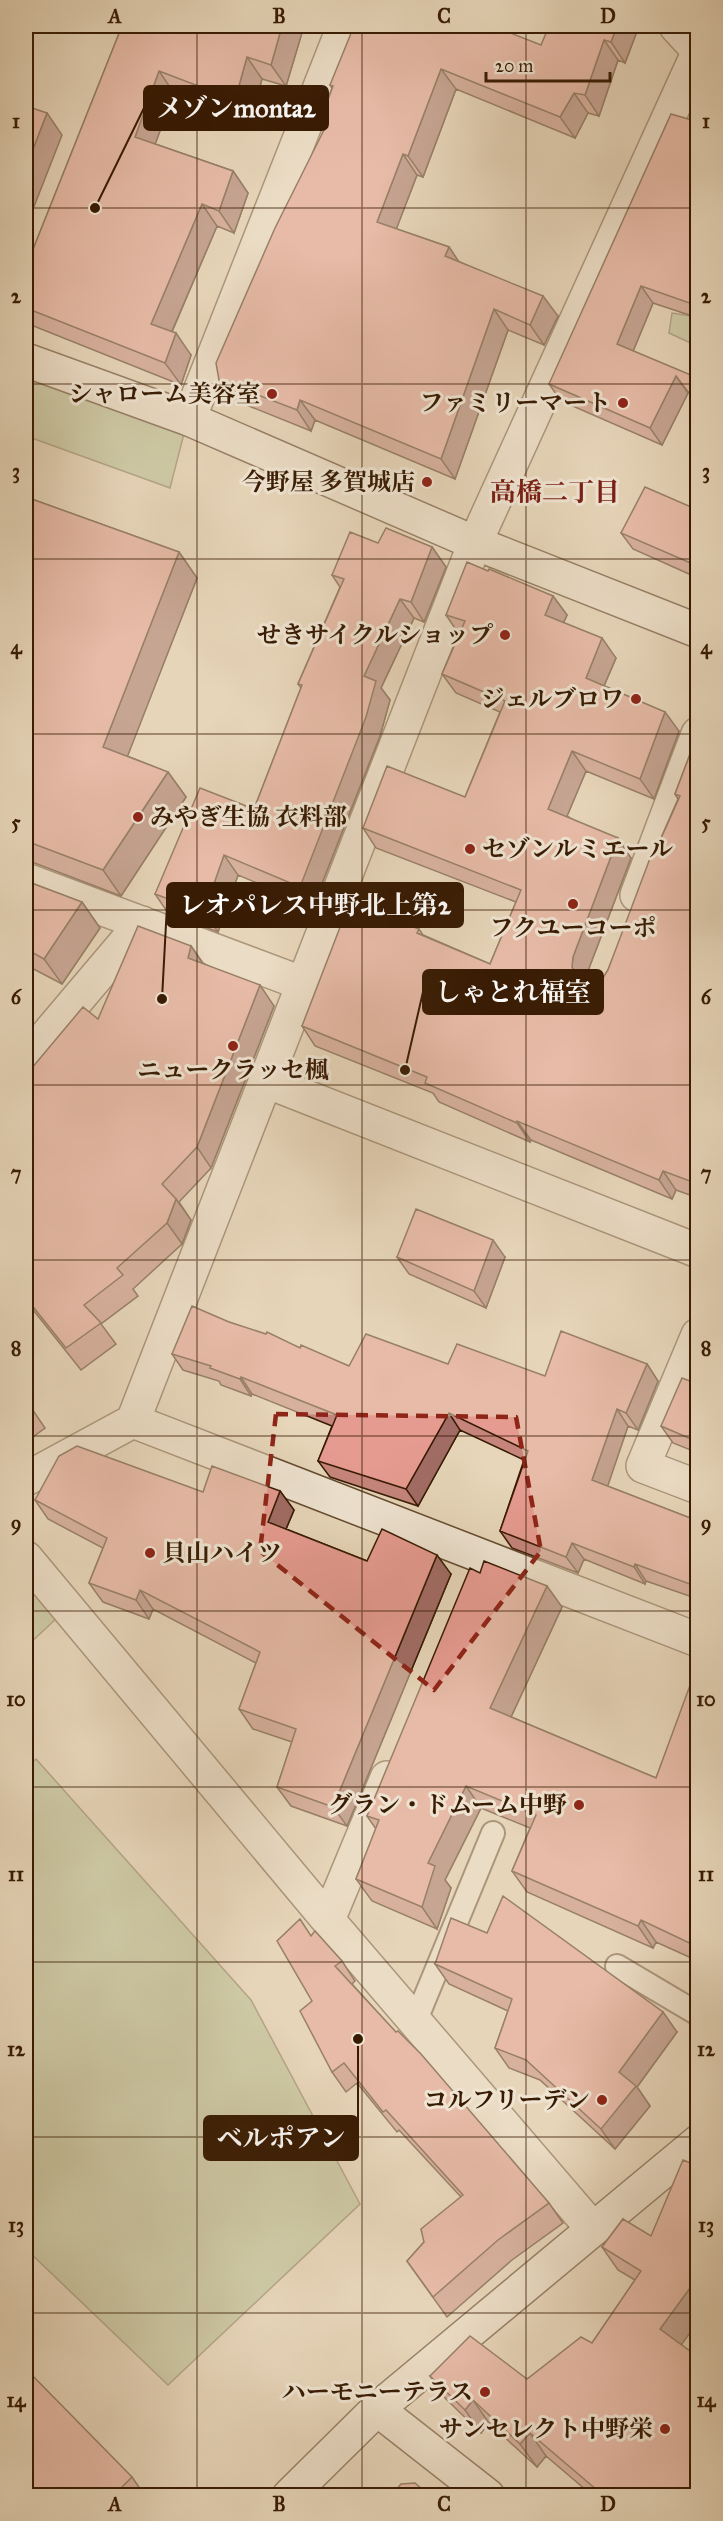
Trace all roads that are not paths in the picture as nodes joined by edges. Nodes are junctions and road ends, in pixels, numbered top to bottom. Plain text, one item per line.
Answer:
1 (344, 26) edge
2 (676, 26) edge
3 (698, 52) edge
4 (26, 360) edge
5 (189, 419) junction
6 (476, 543) junction
7 (698, 631) edge
8 (698, 734) edge
9 (26, 880) edge
10 (628, 918) edge
11 (142, 923) junction
12 (304, 984) junction
13 (26, 1060) edge
14 (266, 1081) junction
15 (698, 1251) edge
16 (698, 1335) edge
17 (133, 1421) junction
18 (26, 1479) edge
19 (698, 1487) edge
20 (26, 1558) edge
21 (698, 1640) edge
22 (397, 1754) edge
23 (493, 1833) dead end
24 (328, 1920) junction
25 (617, 1966) dead end
26 (698, 2014) edge
27 (415, 2022) junction
28 (698, 2142) edge
29 (593, 2229) junction
30 (377, 2409) junction
31 (289, 2496) edge
32 (488, 2496) edge

1 - 5 street
2 - 3 street
3 - 6 street
4 - 5 street
5 - 6 street
6 - 7 street
6 - 12 street
8 - 10 street
9 - 11 street
11 - 12 street
11 - 13 street
12 - 14 street
14 - 15 street
14 - 17 street
16 - 19 street
17 - 18 street
17 - 21 street
20 - 24 street
22 - 24 street
23 - 27 lane
24 - 27 street
25 - 26 lane
27 - 29 street
28 - 29 street
29 - 30 street
30 - 31 street
30 - 32 street

